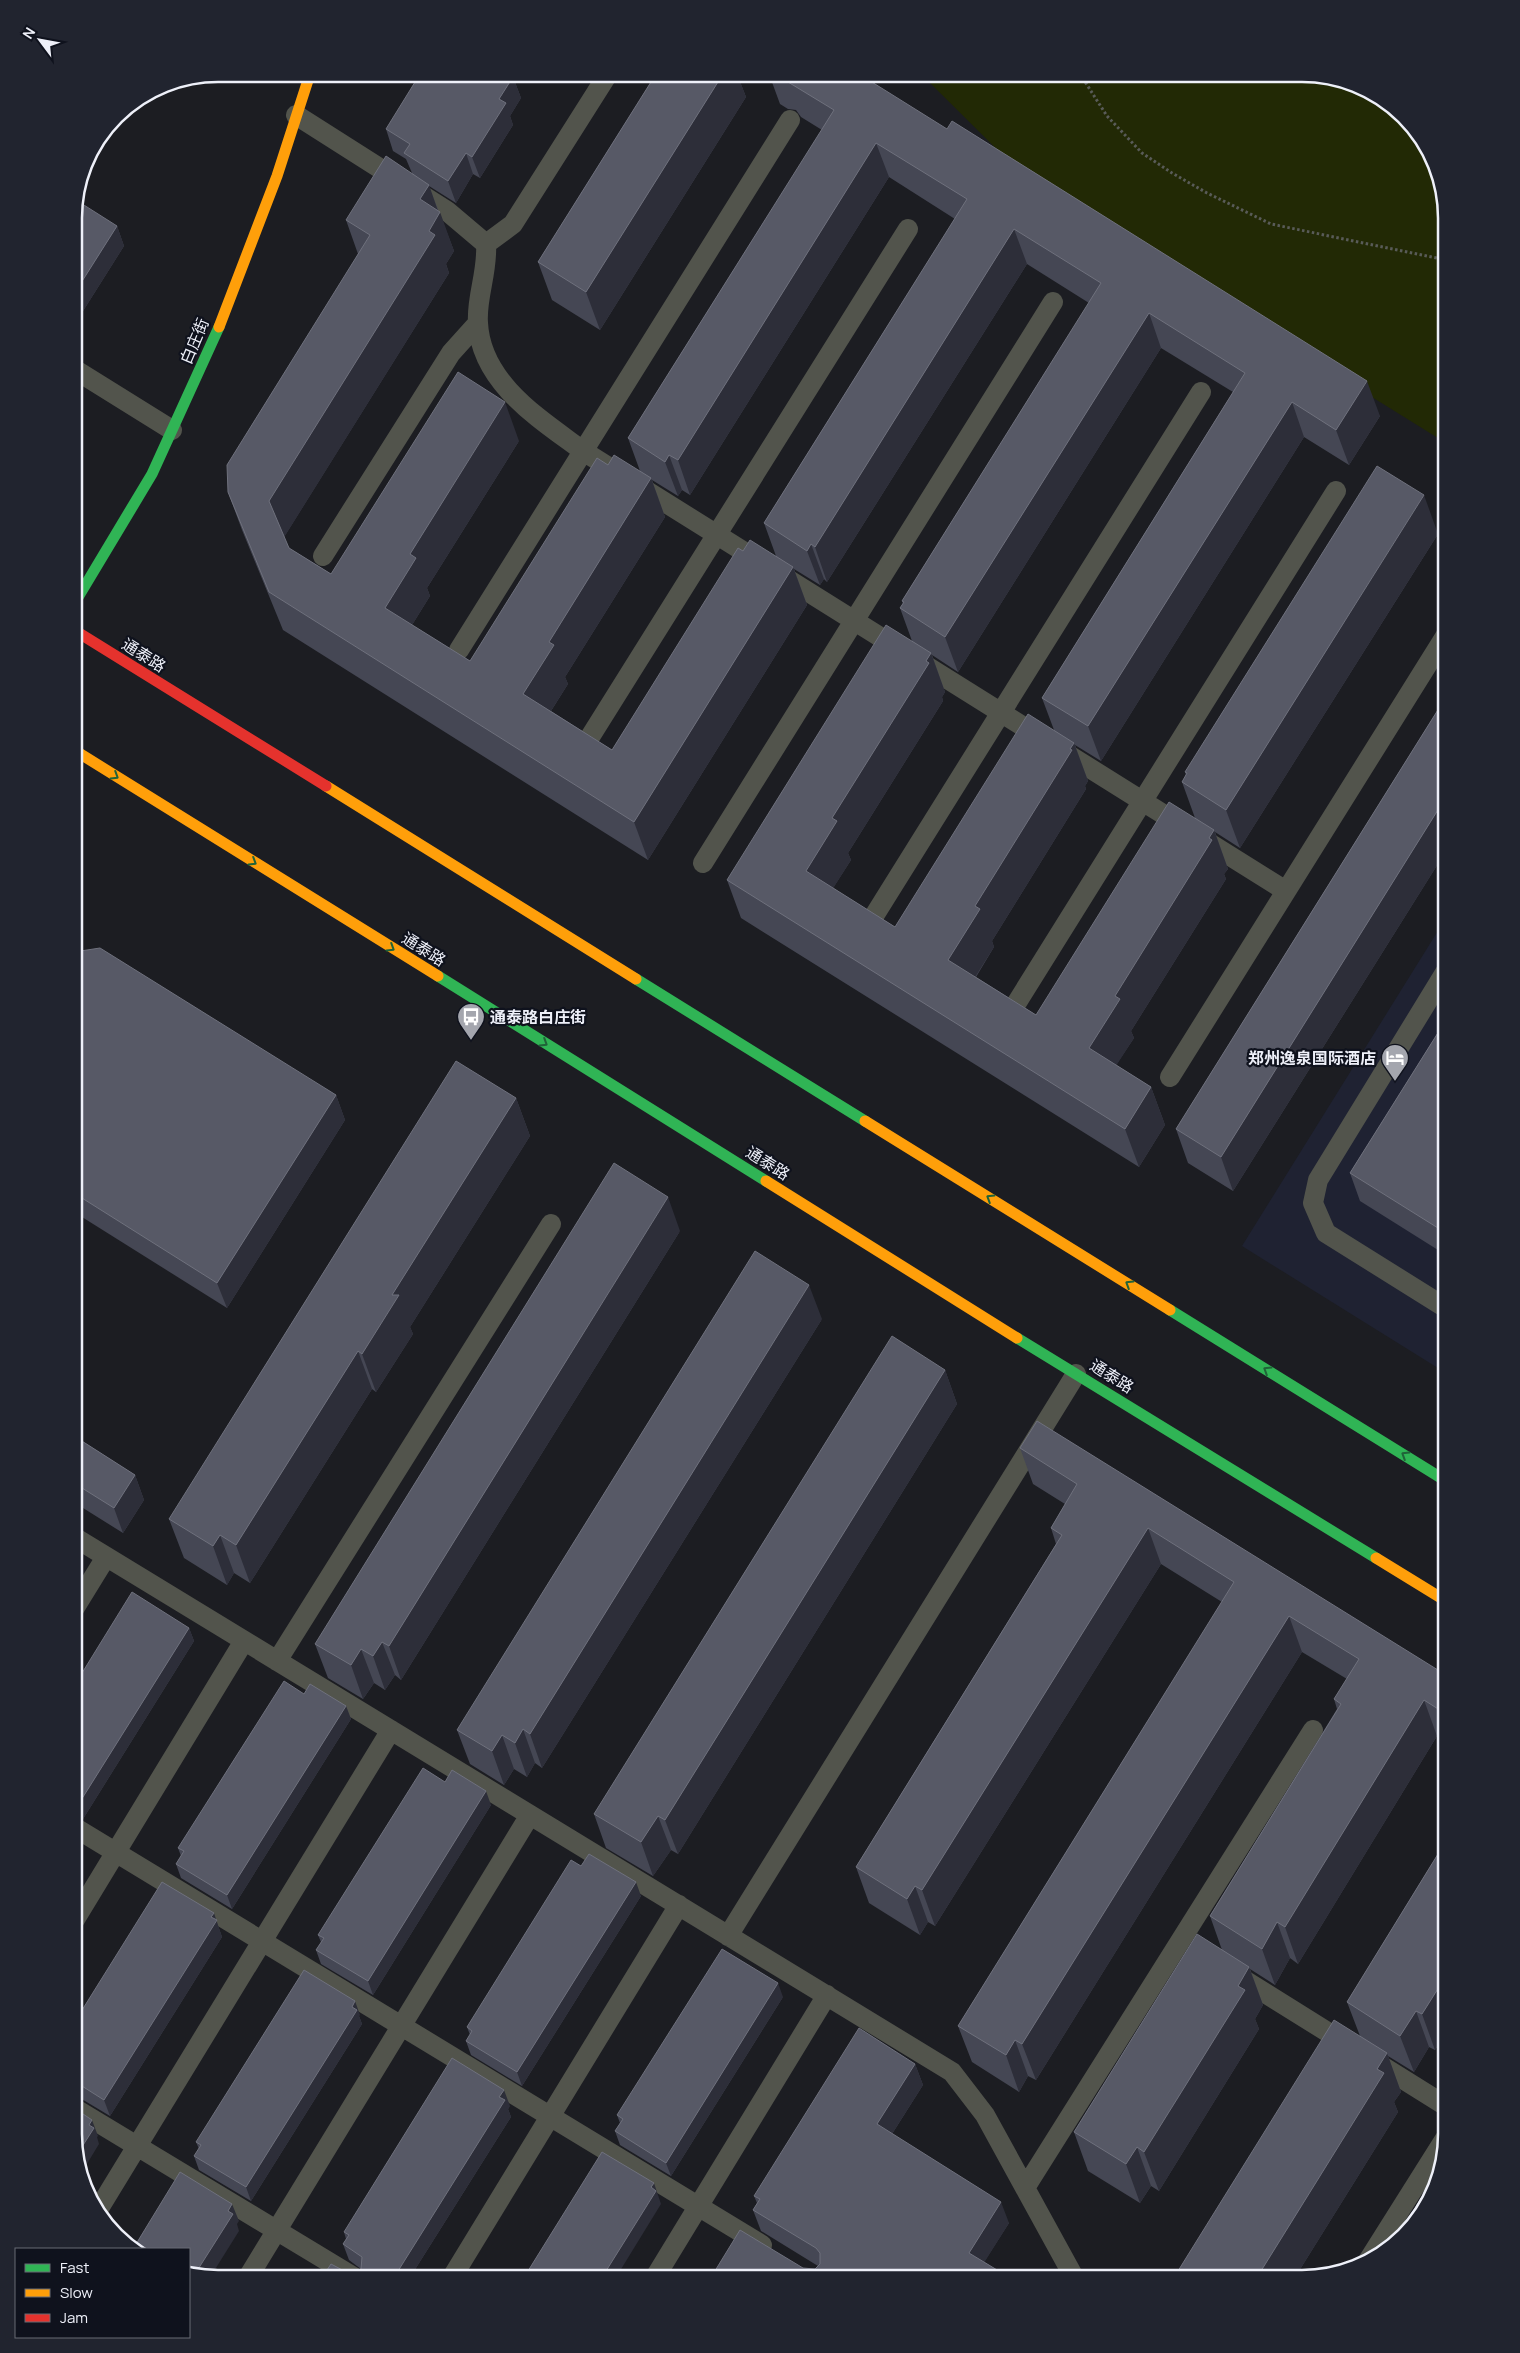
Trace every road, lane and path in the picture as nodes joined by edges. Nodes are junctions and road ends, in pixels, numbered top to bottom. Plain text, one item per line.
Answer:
1 (307, 82) edge
2 (603, 82) edge
3 (1085, 83) edge
4 (296, 116) junction
5 (790, 120) edge
6 (908, 229) dead end
7 (486, 244) junction
8 (1438, 258) edge
9 (1053, 302) dead end
10 (478, 323) junction
11 (83, 375) edge
12 (1201, 392) dead end
13 (172, 430) junction
14 (583, 451) junction
15 (1336, 491) dead end
16 (717, 535) junction
17 (323, 556) dead end
18 (83, 589) edge
19 (854, 621) junction
20 (83, 635) edge
21 (1438, 648) edge
22 (459, 650) dead end
23 (1001, 712) junction
24 (590, 737) edge
25 (83, 755) edge
26 (1143, 801) junction
27 (703, 863) dead end
28 (1286, 891) junction
29 (874, 916) edge
30 (1438, 984) edge
31 (1016, 1004) edge
32 (1170, 1077) dead end
33 (551, 1224) dead end
34 (1438, 1303) edge
35 (1076, 1374) junction
36 (1438, 1476) edge
37 (82, 1542) edge
38 (106, 1557) junction
39 (82, 1596) edge
40 (1438, 1596) edge
41 (244, 1641) junction
42 (277, 1661) junction
43 (391, 1730) junction
44 (1313, 1730) dead end
45 (530, 1815) junction
46 (82, 1832) edge
47 (116, 1852) junction
48 (679, 1905) junction
49 (82, 1908) edge
50 (728, 1936) junction
51 (262, 1942) junction
52 (1197, 1950) junction
53 (827, 1995) junction
54 (401, 2026) junction
55 (1438, 2101) edge
56 (82, 2113) edge
57 (550, 2116) junction
58 (137, 2146) junction
59 (1436, 2153) edge
60 (1025, 2188) junction
61 (102, 2204) edge
62 (698, 2206) junction
63 (277, 2230) junction
64 (1376, 2249) edge
65 (778, 2255) edge
66 (253, 2270) edge
67 (342, 2270) edge
68 (456, 2270) edge
69 (659, 2270) edge
70 (1070, 2270) edge

1 - 4 street, 白庄街
2 - 7 lane
3 - 8 path
4 - 7 lane
4 - 13 street, 白庄街
5 - 14 lane
6 - 16 lane
7 - 10 lane
9 - 19 lane
10 - 14 lane
10 - 17 lane
11 - 13 lane
12 - 23 lane
13 - 18 street, 白庄街
14 - 16 lane
14 - 22 lane
15 - 26 lane
16 - 19 lane
16 - 24 lane
19 - 23 lane
19 - 27 lane
36 -> 20 street, 通泰路
21 - 28 lane
23 - 26 lane
23 - 29 lane
25 -> 35 street, 通泰路
26 - 28 lane
26 - 31 lane
28 - 32 lane
30 - 34 lane
33 - 42 lane
35 - 40 street, 通泰路
35 - 50 lane
37 - 38 lane
38 - 39 lane
38 - 41 lane
41 - 42 lane
41 - 47 lane
42 - 43 lane
43 - 45 lane
43 - 51 lane
44 - 52 lane
45 - 48 lane
45 - 54 lane
46 - 47 lane
47 - 49 lane
47 - 51 lane
48 - 50 lane
48 - 57 lane
50 - 53 lane
51 - 54 lane
51 - 58 lane
52 - 55 lane
52 - 60 lane
53 - 60 lane
53 - 62 lane
54 - 57 lane
54 - 63 lane
56 - 58 lane
57 - 62 lane
57 - 68 lane
58 - 61 lane
58 - 63 lane
59 - 64 lane
60 - 70 lane
62 - 65 lane
62 - 69 lane
63 - 66 lane
63 - 67 lane

